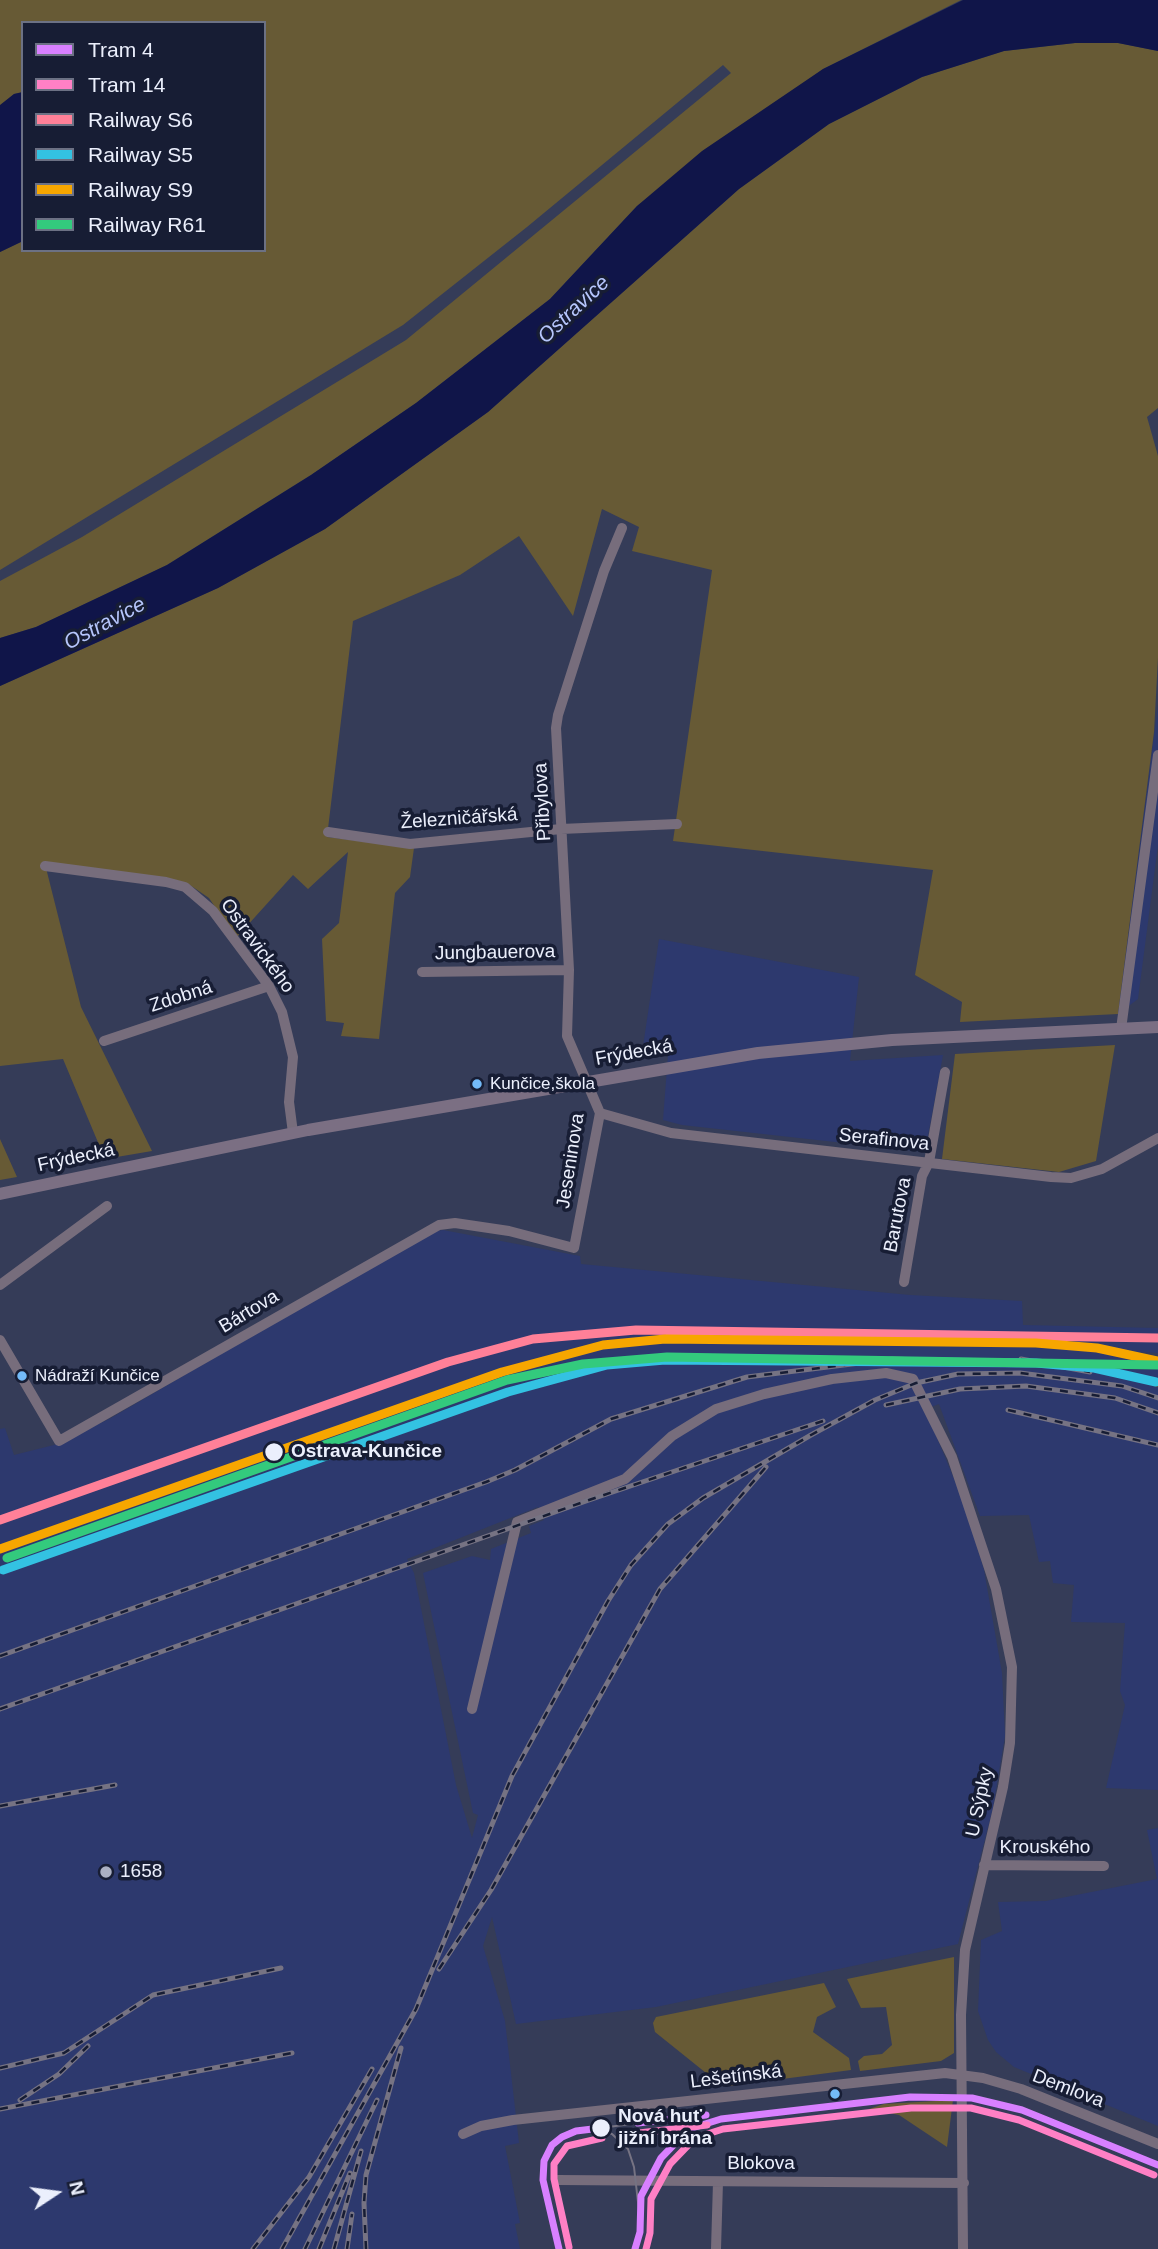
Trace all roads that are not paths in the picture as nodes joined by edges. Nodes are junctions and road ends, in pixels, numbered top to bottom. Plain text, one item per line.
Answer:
1 (621, 528) dead end
2 (1158, 755) edge
3 (677, 824) dead end
4 (561, 829) junction
5 (328, 832) dead end
6 (45, 866) dead end
7 (569, 970) junction
8 (422, 972) dead end
9 (269, 986) junction
10 (1158, 1027) edge
11 (1121, 1029) junction
12 (104, 1041) dead end
13 (945, 1072) dead end
14 (587, 1081) junction
15 (600, 1114) junction
16 (293, 1133) junction
17 (1158, 1138) edge
18 (929, 1163) junction
19 (0, 1194) edge
20 (107, 1206) dead end
21 (574, 1248) joint
22 (904, 1282) dead end
23 (0, 1285) edge
24 (0, 1340) edge
25 (472, 1709) dead end
26 (984, 1865) junction
27 (1104, 1866) dead end
28 (963, 2075) junction
29 (463, 2134) dead end
30 (1158, 2144) edge
31 (558, 2180) dead end
32 (718, 2182) junction
33 (964, 2183) junction
34 (716, 2249) edge
35 (963, 2249) edge

1 - 4 street, Přibylova
2 - 11 street
3 - 4 street, Železničářská
4 - 5 street, Železničářská
4 - 7 street, Přibylova
6 - 9 street, Ostravického
7 - 8 street, Jungbauerova
7 - 14 street, Přibylova
9 - 12 street, Zdobná
9 - 16 street, Ostravického
10 - 11 main road, Frýdecká
11 - 14 main road, Frýdecká
13 - 18 street, Barutova
14 - 15 street, Jeseninova
14 - 16 main road, Frýdecká
15 - 18 street, Serafinova
15 - 21 street, Jeseninova
16 - 19 main road, Frýdecká
17 - 18 street, Serafinova
18 - 22 street, Barutova
20 - 23 street
21 - 24 street, Bártova
25 - 26 street, U Sýpky
26 - 27 street, Krouského
26 - 28 street, U Sýpky
28 - 29 street, Lešetínská
28 - 30 street, Demlova
28 - 33 street, U Sýpky
31 - 32 street, Blokova
32 - 33 street, Blokova
32 - 34 street
33 - 35 street, U Sýpky

